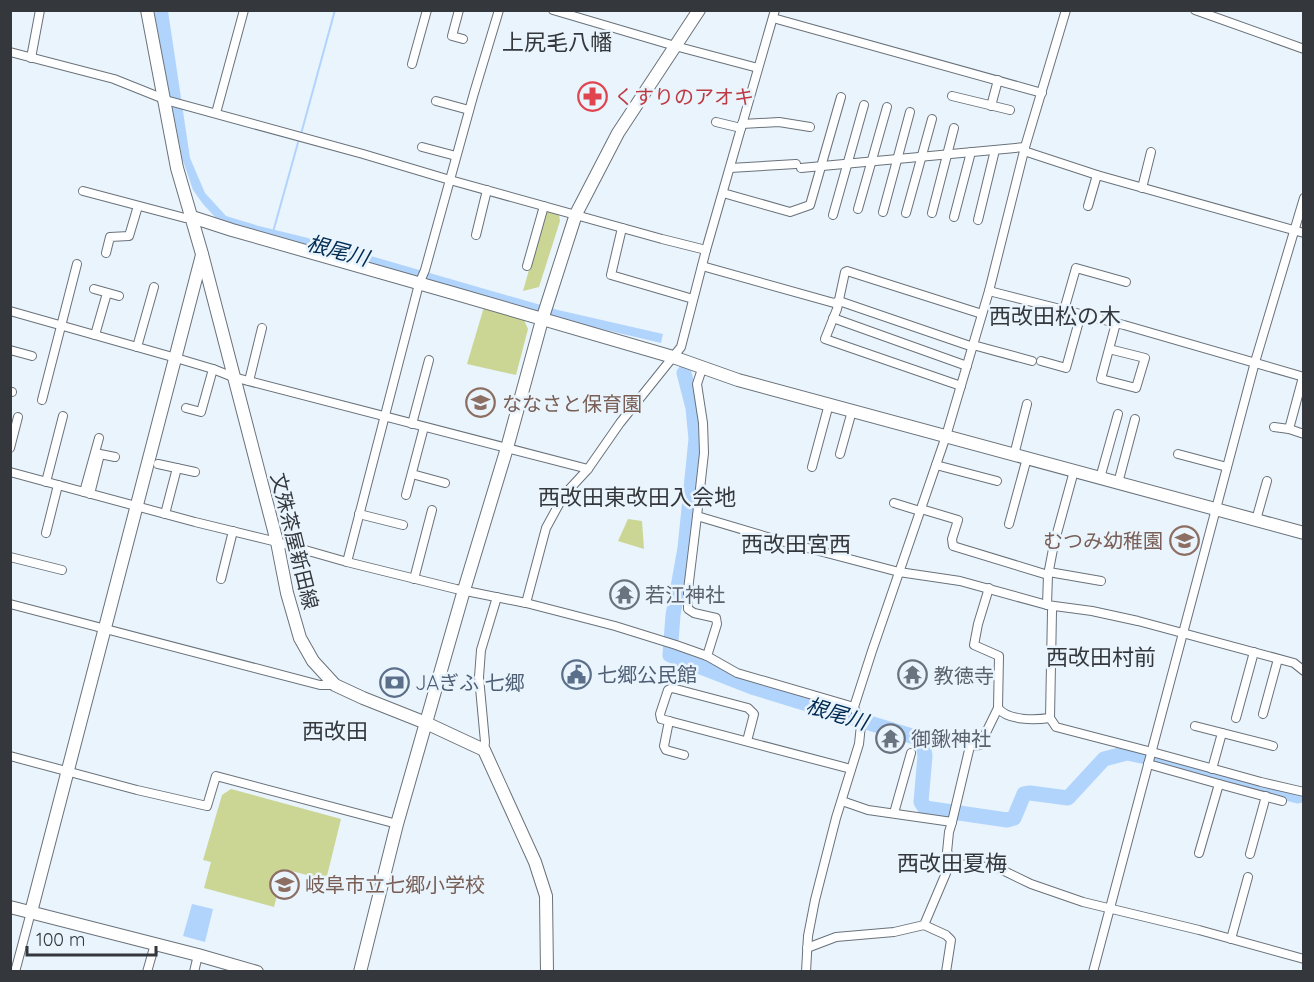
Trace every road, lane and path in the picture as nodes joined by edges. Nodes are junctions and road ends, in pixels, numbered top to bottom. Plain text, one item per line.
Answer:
1 (40, 10) edge
2 (147, 10) edge
3 (244, 10) edge
4 (426, 10) edge
5 (459, 10) edge
6 (499, 10) edge
7 (553, 10) edge
8 (699, 10) edge
9 (1066, 10) edge
10 (1195, 10) edge
11 (774, 14) edge
12 (463, 39) dead end
13 (675, 46) junction
14 (1304, 49) edge
15 (10, 52) edge
16 (31, 58) junction
17 (412, 64) dead end
18 (758, 68) junction
19 (998, 80) junction
20 (1042, 93) junction
21 (952, 96) dead end
22 (841, 97) dead end
23 (166, 100) junction
24 (436, 100) dead end
25 (864, 105) dead end
26 (991, 105) junction
27 (886, 107) dead end
28 (469, 110) junction
29 (1010, 110) dead end
30 (910, 112) dead end
31 (216, 113) junction
32 (932, 119) dead end
33 (716, 122) dead end
34 (741, 126) junction
35 (810, 127) dead end
36 (954, 128) dead end
37 (422, 147) dead end
38 (1024, 149) junction
39 (995, 150) junction
40 (971, 152) junction
41 (1151, 153) dead end
42 (947, 154) junction
43 (456, 156) junction
44 (921, 157) junction
45 (897, 159) junction
46 (872, 162) junction
47 (847, 165) junction
48 (821, 167) junction
49 (730, 168) junction
50 (1097, 175) junction
51 (450, 180) junction
52 (1142, 188) junction
53 (488, 190) junction
54 (82, 191) dead end
55 (723, 193) junction
56 (1304, 198) edge
57 (138, 206) junction
58 (544, 206) junction
59 (1088, 206) dead end
60 (858, 209) dead end
61 (883, 212) dead end
62 (906, 213) dead end
63 (932, 213) dead end
64 (576, 214) junction
65 (833, 216) dead end
66 (192, 217) junction
67 (954, 217) dead end
68 (978, 219) dead end
69 (622, 228) junction
70 (1299, 231) edge
71 (476, 235) dead end
72 (706, 250) junction
73 (106, 253) dead end
74 (202, 254) junction
75 (77, 264) dead end
76 (527, 266) dead end
77 (702, 266) junction
78 (420, 281) junction
79 (1126, 282) dead end
80 (154, 287) dead end
81 (94, 289) dead end
82 (989, 291) junction
83 (106, 293) junction
84 (119, 296) dead end
85 (693, 299) junction
86 (838, 302) junction
87 (1064, 310) junction
88 (10, 311) edge
89 (982, 314) junction
90 (1081, 314) junction
91 (543, 318) junction
92 (833, 318) junction
93 (1116, 323) junction
94 (60, 325) junction
95 (262, 328) dead end
96 (94, 335) junction
97 (973, 346) junction
98 (137, 347) junction
99 (1110, 349) junction
100 (10, 350) edge
101 (32, 356) dead end
102 (673, 357) junction
103 (176, 358) junction
104 (429, 360) dead end
105 (1256, 362) junction
106 (967, 366) junction
107 (213, 369) junction
108 (702, 369) junction
109 (233, 376) junction
110 (1303, 377) edge
111 (249, 381) junction
112 (961, 386) junction
113 (42, 400) dead end
114 (829, 404) junction
115 (1027, 404) dead end
116 (186, 408) dead end
117 (852, 411) junction
118 (1118, 414) dead end
119 (63, 416) dead end
120 (18, 417) dead end
121 (384, 417) junction
122 (1135, 419) dead end
123 (412, 424) junction
124 (424, 427) junction
125 (1274, 427) dead end
126 (1289, 429) junction
127 (1304, 434) edge
128 (946, 436) junction
129 (99, 438) dead end
130 (10, 448) edge
131 (507, 448) junction
132 (840, 454) dead end
133 (1178, 454) dead end
134 (1014, 455) junction
135 (115, 457) dead end
136 (1027, 458) junction
137 (158, 464) dead end
138 (936, 465) junction
139 (812, 467) dead end
140 (1227, 467) junction
141 (177, 468) junction
142 (588, 470) junction
143 (1074, 471) junction
144 (10, 472) edge
145 (195, 472) dead end
146 (412, 474) junction
147 (1100, 478) junction
148 (997, 481) dead end
149 (1267, 481) dead end
150 (46, 482) junction
151 (445, 483) dead end
152 (1118, 483) junction
153 (58, 485) junction
154 (87, 493) junction
155 (406, 495) dead end
156 (894, 503) dead end
157 (137, 506) junction
158 (1216, 509) junction
159 (432, 510) dead end
160 (921, 510) junction
161 (359, 513) junction
162 (165, 514) junction
163 (697, 516) junction
164 (1256, 520) junction
165 (1009, 524) dead end
166 (403, 525) dead end
167 (233, 531) junction
168 (1304, 533) edge
169 (46, 534) dead end
170 (277, 542) junction
171 (10, 557) edge
172 (347, 562) junction
173 (62, 570) dead end
174 (899, 572) junction
175 (1048, 573) junction
176 (220, 579) dead end
177 (414, 579) junction
178 (1101, 581) dead end
179 (989, 588) junction
180 (464, 590) junction
181 (497, 597) junction
182 (526, 603) junction
183 (10, 604) edge
184 (1050, 606) junction
185 (105, 628) junction
186 (1184, 634) junction
187 (1254, 652) junction
188 (707, 656) junction
189 (1278, 659) junction
190 (1304, 671) edge
191 (335, 685) junction
192 (854, 707) junction
193 (998, 708) junction
194 (1263, 714) dead end
195 (1050, 718) junction
196 (1236, 718) dead end
197 (669, 721) junction
198 (426, 723) junction
199 (1195, 726) dead end
200 (1222, 733) junction
201 (747, 741) junction
202 (1273, 746) dead end
203 (484, 750) junction
204 (1152, 752) junction
205 (911, 753) dead end
206 (684, 755) dead end
207 (10, 756) edge
208 (1148, 764) junction
209 (851, 769) junction
210 (1212, 769) junction
211 (67, 770) junction
212 (1219, 784) junction
213 (1303, 791) edge
214 (1266, 796) junction
215 (842, 801) junction
216 (1281, 801) dead end
217 (894, 813) junction
218 (952, 822) junction
219 (397, 824) junction
220 (1199, 853) dead end
221 (1250, 854) dead end
222 (952, 859) junction
223 (1248, 878) dead end
224 (10, 907) edge
225 (1111, 908) junction
226 (31, 912) junction
227 (924, 925) junction
228 (1231, 939) junction
229 (155, 944) junction
230 (807, 948) junction
231 (198, 955) junction
232 (1304, 958) edge
233 (15, 972) edge
234 (147, 972) edge
235 (194, 972) edge
236 (257, 972) edge
237 (360, 972) edge
238 (547, 972) edge
239 (806, 972) edge
240 (946, 972) edge
241 (1093, 972) edge

1 - 16 street
2 - 23 street, 文殊茶屋新田線
3 - 31 street
4 - 17 street
5 - 12 street
6 - 28 street
7 - 13 street
8 - 13 street
9 - 20 street
10 - 14 street
11 - 18 street
11 - 19 street
13 - 18 street
13 - 64 street
15 - 16 street
16 - 23 street
18 - 34 street
19 - 20 street
19 - 26 street
20 - 38 street
21 - 26 street
22 - 48 street
23 - 31 street
23 - 66 street, 文殊茶屋新田線
24 - 28 street
25 - 47 street
26 - 29 street
27 - 46 street
28 - 43 street
30 - 45 street
31 - 51 street
32 - 44 street
33 - 34 street
34 - 35 street
34 - 49 street
36 - 42 street
37 - 43 street
38 - 39 street
38 - 50 street
38 - 82 street
39 - 40 street
39 - 68 street
40 - 42 street
40 - 67 street
41 - 52 street
42 - 44 street
42 - 63 street
43 - 51 street
44 - 45 street
44 - 62 street
45 - 46 street
45 - 61 street
46 - 47 street
46 - 60 street
47 - 48 street
47 - 65 street
48 - 49 street
48 - 55 street
49 - 55 street
50 - 52 street
50 - 59 street
51 - 53 street
51 - 78 street
52 - 70 street
53 - 58 street
53 - 71 street
54 - 57 street
55 - 72 street
56 - 70 street
57 - 66 street
57 - 73 street
58 - 64 street
58 - 76 street
64 - 69 street
64 - 91 street
66 - 74 street, 文殊茶屋新田線
66 - 78 street
69 - 72 street
69 - 85 street
70 - 105 street
72 - 77 street
74 - 103 street
74 - 109 street, 文殊茶屋新田線
75 - 94 street
77 - 85 street
77 - 86 street
78 - 91 street
78 - 121 street
79 - 87 street
80 - 98 street
81 - 83 street
82 - 87 street
82 - 89 street
83 - 84 street
83 - 96 street
85 - 102 street
86 - 89 street
86 - 92 street
86 - 97 street
87 - 90 street
88 - 94 street
89 - 97 street
90 - 93 street
90 - 97 street
91 - 102 street
91 - 131 street
92 - 106 street
92 - 112 street
93 - 99 street
93 - 105 street
94 - 96 street
94 - 113 street
95 - 111 street
96 - 98 street
97 - 106 street
98 - 103 street
99 - 99 street
100 - 101 street
102 - 108 street
102 - 142 street
103 - 107 street
103 - 157 street
104 - 123 street
105 - 110 street
105 - 140 street
106 - 112 street
107 - 109 street
107 - 116 street
108 - 114 street
108 - 163 street
109 - 111 street
109 - 170 street, 文殊茶屋新田線
110 - 126 street
111 - 121 street
112 - 128 street
114 - 117 street
114 - 139 street
115 - 134 street
117 - 128 street
117 - 132 street
118 - 147 street
119 - 150 street
120 - 130 street
121 - 123 street
121 - 161 street
122 - 152 street
123 - 124 street
124 - 131 street
124 - 146 street
125 - 126 street
126 - 127 street
128 - 134 street
128 - 138 street
129 - 154 street
131 - 142 street
131 - 180 street
133 - 140 street
134 - 136 street
135 - 154 street
136 - 143 street
136 - 165 street
137 - 141 street
138 - 148 street
138 - 160 street
140 - 158 street
141 - 145 street
141 - 162 street
142 - 182 street
143 - 147 street
143 - 175 street
144 - 150 street
146 - 151 street
146 - 155 street
147 - 152 street
149 - 164 street
150 - 153 street
152 - 158 street
153 - 154 street
153 - 169 street
154 - 157 street
156 - 160 street
157 - 162 street
157 - 185 street
158 - 164 street
158 - 186 street
159 - 177 street
160 - 174 street
160 - 175 street
161 - 166 street
161 - 172 street
162 - 167 street
163 - 174 street
163 - 188 street
164 - 168 street
167 - 170 street
167 - 176 street
170 - 172 street
170 - 191 street, 文殊茶屋新田線
171 - 173 street
172 - 177 street
174 - 179 street
174 - 192 street
175 - 178 street
175 - 184 street
177 - 180 street
179 - 184 street
179 - 193 street
180 - 181 street
180 - 198 street
181 - 182 street
181 - 203 street
182 - 188 street
183 - 185 street
184 - 186 street
184 - 195 street
185 - 191 street
185 - 211 street
186 - 187 street
186 - 204 street
187 - 189 street
187 - 196 street
188 - 192 street
189 - 190 street
189 - 194 street
191 - 198 street, 文殊茶屋新田線
192 - 209 street
193 - 195 street
193 - 218 street
195 - 204 street
197 - 201 street
197 - 201 street
197 - 206 street
198 - 203 street, 文殊茶屋新田線
198 - 219 street
199 - 200 street
200 - 202 street
200 - 210 street
201 - 209 street
203 - 238 street
204 - 208 street
204 - 210 street
205 - 217 street
207 - 211 street
208 - 212 street
208 - 225 street
209 - 215 street
210 - 213 street
211 - 219 street
211 - 226 street
212 - 214 street
212 - 220 street
214 - 216 street
214 - 221 street
215 - 217 street
215 - 230 street
217 - 218 street
218 - 222 street
219 - 237 street
222 - 225 street
222 - 227 street
223 - 228 street
224 - 226 street
225 - 228 street
225 - 241 street
226 - 229 street
226 - 233 street
227 - 230 street
227 - 240 street
228 - 232 street
229 - 231 street
229 - 234 street
230 - 239 street
231 - 235 street
231 - 236 street

